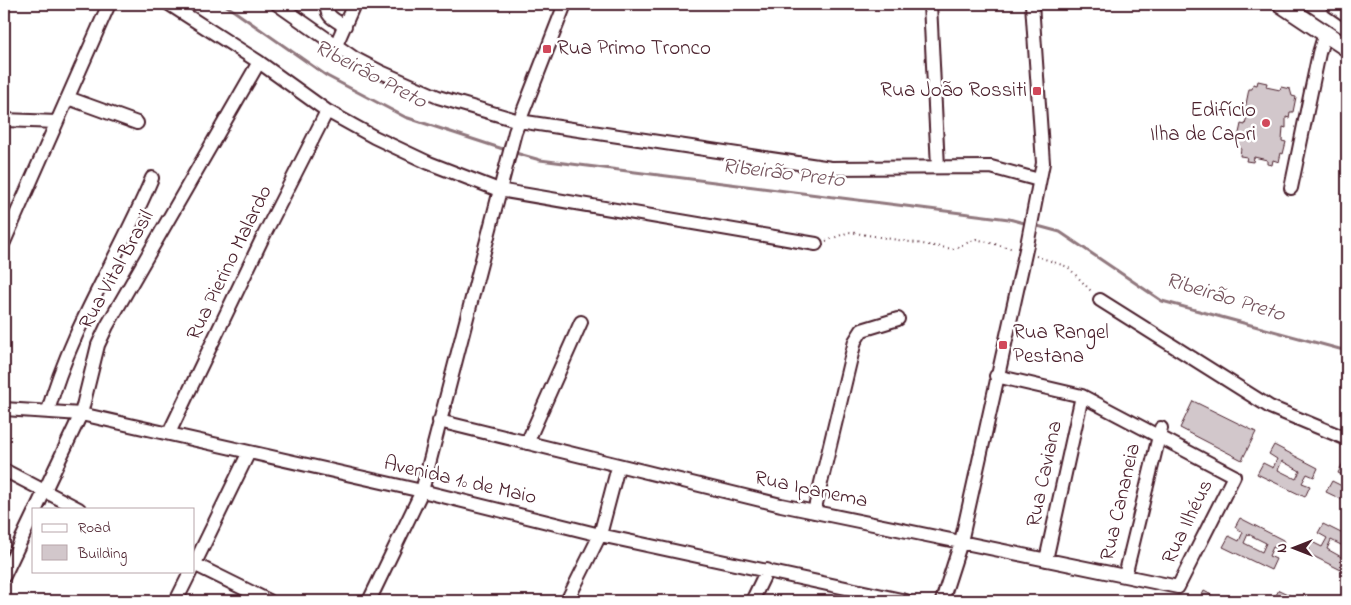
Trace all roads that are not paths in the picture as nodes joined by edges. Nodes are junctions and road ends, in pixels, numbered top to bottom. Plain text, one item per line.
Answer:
1 (109, 4) edge
2 (169, 4) edge
3 (276, 4) edge
4 (328, 4) edge
5 (354, 4) edge
6 (565, 4) edge
7 (930, 4) edge
8 (1032, 4) edge
9 (1281, 4) edge
10 (1334, 4) edge
11 (1347, 13) edge
12 (344, 26) junction
13 (1325, 33) junction
14 (336, 45) junction
15 (1347, 48) edge
16 (259, 62) junction
17 (68, 98) junction
18 (327, 111) junction
19 (4, 120) edge
20 (57, 122) junction
21 (137, 123) dead end
22 (517, 126) junction
23 (938, 167) junction
24 (152, 178) dead end
25 (1040, 180) junction
26 (1291, 188) dead end
27 (499, 190) junction
28 (6, 229) edge
29 (4, 242) edge
30 (816, 244) road end
31 (1100, 300) road end
32 (898, 319) dead end
33 (581, 322) dead end
34 (996, 376) junction
35 (1082, 396) junction
36 (4, 409) edge
37 (48, 411) junction
38 (81, 414) junction
39 (439, 421) junction
40 (1159, 432) junction
41 (170, 433) junction
42 (1347, 439) edge
43 (527, 443) junction
44 (249, 452) junction
45 (618, 466) junction
46 (4, 470) edge
47 (44, 492) junction
48 (422, 492) junction
49 (36, 508) edge
50 (77, 508) edge
51 (814, 512) junction
52 (32, 518) edge
53 (600, 535) junction
54 (961, 542) junction
55 (1046, 560) junction
56 (195, 562) edge
57 (195, 564) edge
58 (767, 570) junction
59 (190, 572) edge
60 (4, 576) edge
61 (1125, 576) junction
62 (1178, 587) joint
63 (176, 601) edge
64 (269, 601) edge
65 (369, 601) edge
66 (567, 601) edge
67 (752, 601) edge
68 (906, 601) edge
69 (942, 601) edge

1 - 17 street
2 - 16 street
3 - 14 street
4 - 12 street
5 - 12 street
6 - 22 street
7 - 23 street
8 - 25 street
9 - 13 main road
10 - 11 main road
12 - 14 street
13 - 15 main road
13 - 26 street
14 - 22 street
16 - 18 street
16 - 38 street, Rua Vital Brasil
17 - 20 street
17 - 21 street
18 - 27 street
18 - 41 street, Rua Pierino Malardo
19 - 20 street
20 - 28 street
22 - 23 street
22 - 27 street
23 - 25 street
24 - 37 street
25 - 34 street
27 - 30 street
27 - 39 street
28 - 29 street
31 - 42 street
32 - 51 street
33 - 43 street
34 - 35 street
34 - 54 street
35 - 40 street
35 - 55 street, Rua Caviana
36 - 37 street, Avenida 1º de Maio
37 - 38 street, Avenida 1º de Maio
38 - 41 street, Avenida 1º de Maio
38 - 47 street, Rua Vital Brasil
39 - 43 street, Rua Ipanema
39 - 48 street
40 - 61 street, Rua Cananeia
40 - 62 street, Rua Ilhéus
41 - 44 street, Avenida 1º de Maio
43 - 45 street, Rua Ipanema
44 - 48 street, Avenida 1º de Maio
44 - 56 street
45 - 51 street, Rua Ipanema
45 - 53 street
46 - 47 street
47 - 49 street, Rua Vital Brasil
47 - 50 street
48 - 53 street, Avenida 1º de Maio
48 - 65 street
51 - 54 street, Rua Ipanema
52 - 60 street
53 - 58 street, Avenida 1º de Maio
53 - 66 street
54 - 55 street, Rua Ipanema
54 - 69 street
55 - 61 street, Rua Ipanema
57 - 64 street
58 - 67 street
58 - 68 street, Avenida 1º de Maio
59 - 63 street
61 - 62 street, Rua Ipanema

